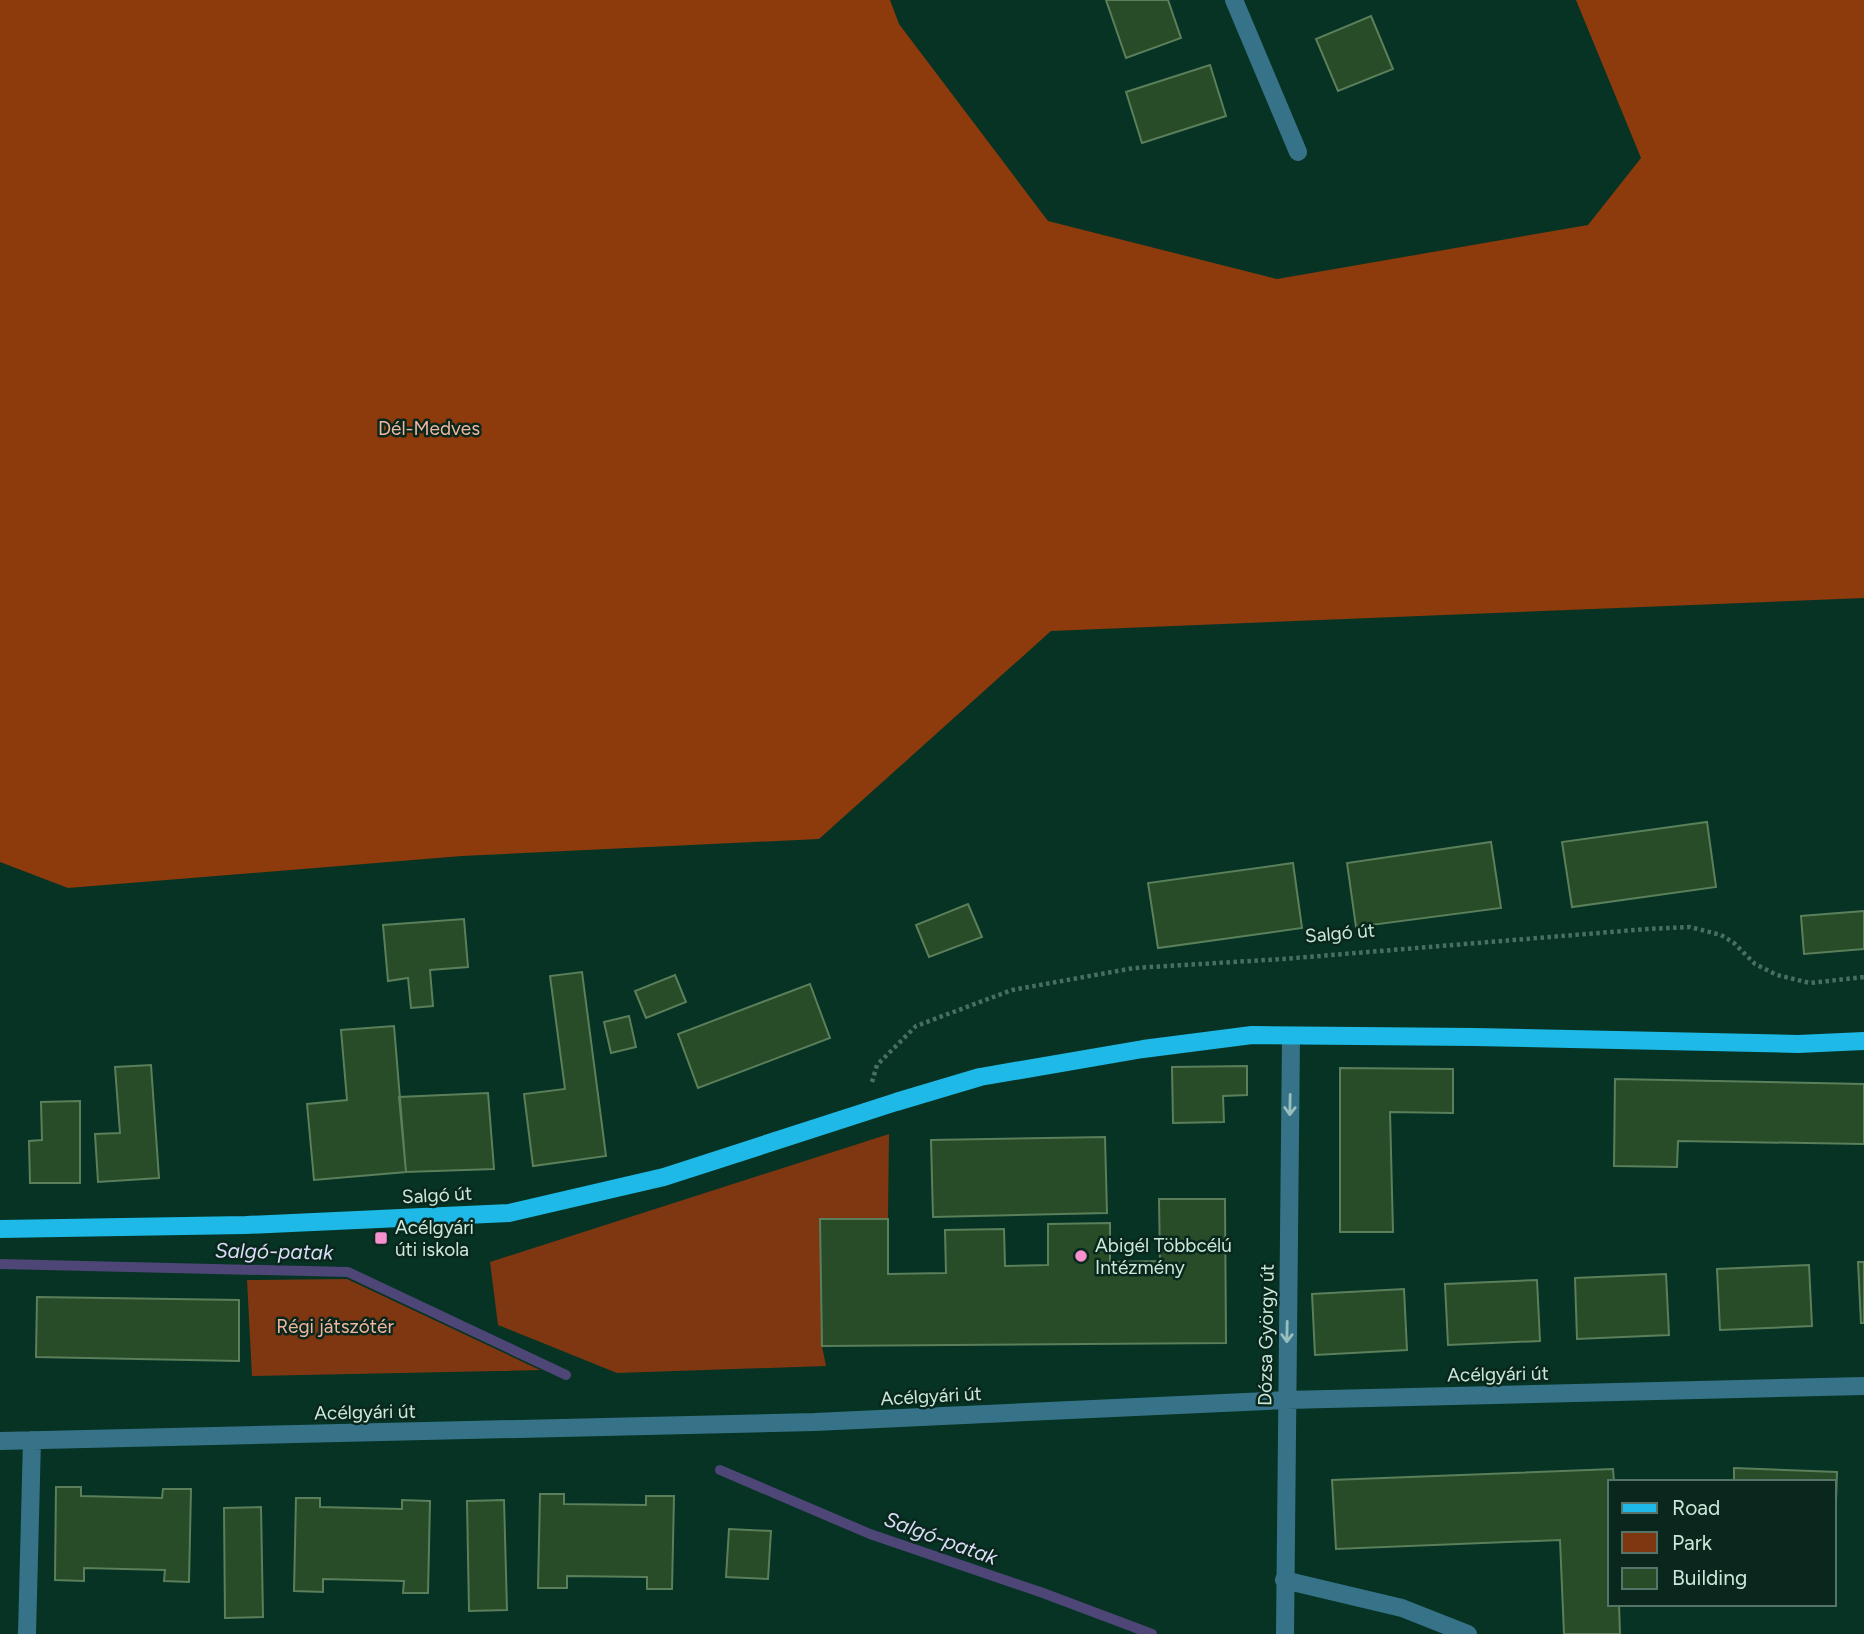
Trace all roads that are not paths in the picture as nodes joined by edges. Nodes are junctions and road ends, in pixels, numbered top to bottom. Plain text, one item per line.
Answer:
1 (1234, 0) edge
2 (1298, 152) dead end
3 (1291, 1037) junction
4 (1864, 1041) edge
5 (0, 1228) edge
6 (1864, 1386) edge
7 (1286, 1400) junction
8 (32, 1440) junction
9 (0, 1441) edge
10 (1284, 1580) junction
11 (27, 1634) edge
12 (1285, 1634) edge
13 (1468, 1634) edge

1 - 2 street
3 - 4 main road, Salgó út
3 - 5 main road, Salgó út
3 -> 7 street, Dózsa György út
6 - 7 street, Acélgyári út
7 - 8 street, Acélgyári út
7 - 10 street, Dózsa György út
8 - 9 street, Acélgyári út
8 - 11 street
10 - 12 street, Dózsa György út
10 - 13 street

